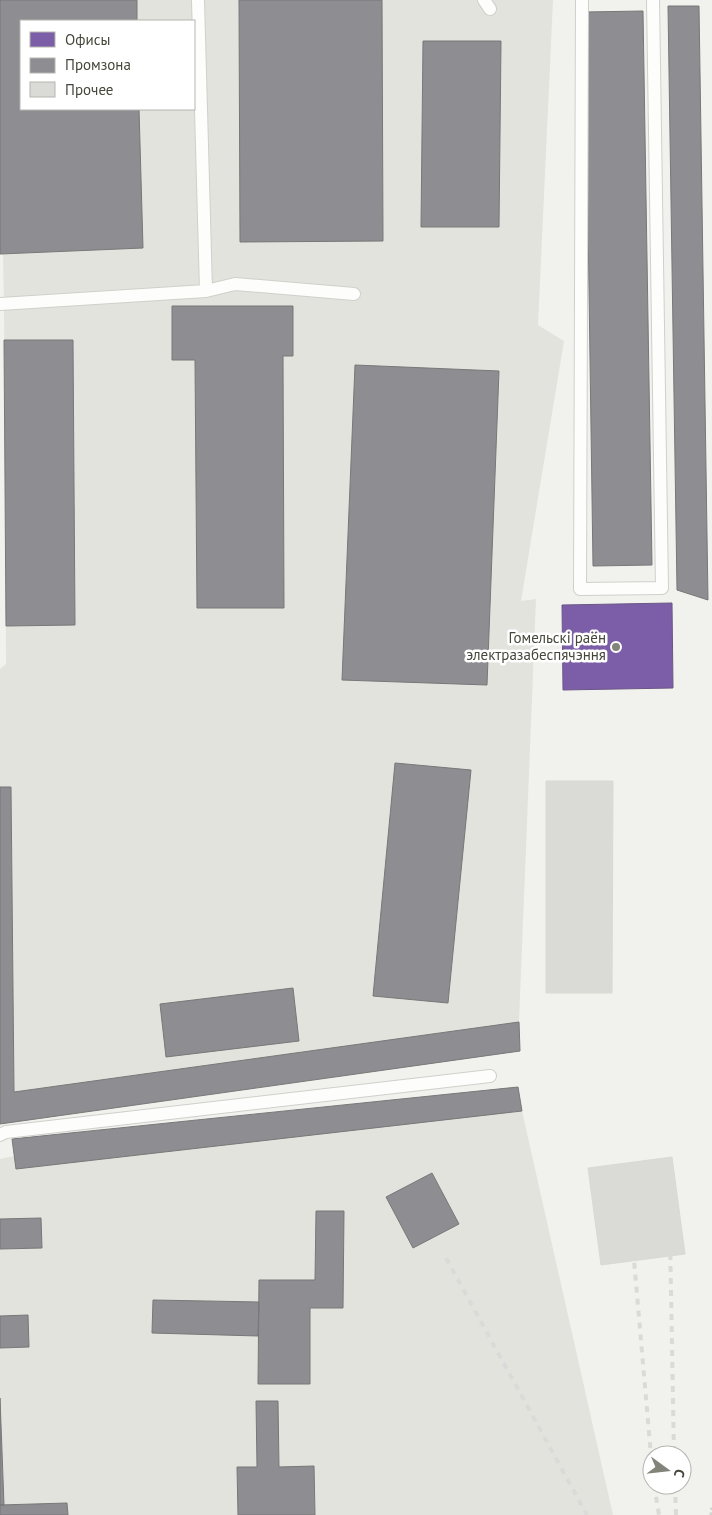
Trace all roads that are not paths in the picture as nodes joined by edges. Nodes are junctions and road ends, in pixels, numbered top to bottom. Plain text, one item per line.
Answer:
1 (198, 0) edge
2 (582, 0) edge
3 (654, 0) edge
4 (206, 291) junction
5 (354, 294) dead end
6 (0, 304) edge
7 (490, 1076) dead end
8 (0, 1135) edge

1 - 4 lane
2 - 3 lane
4 - 5 lane
4 - 6 lane
7 - 8 lane

